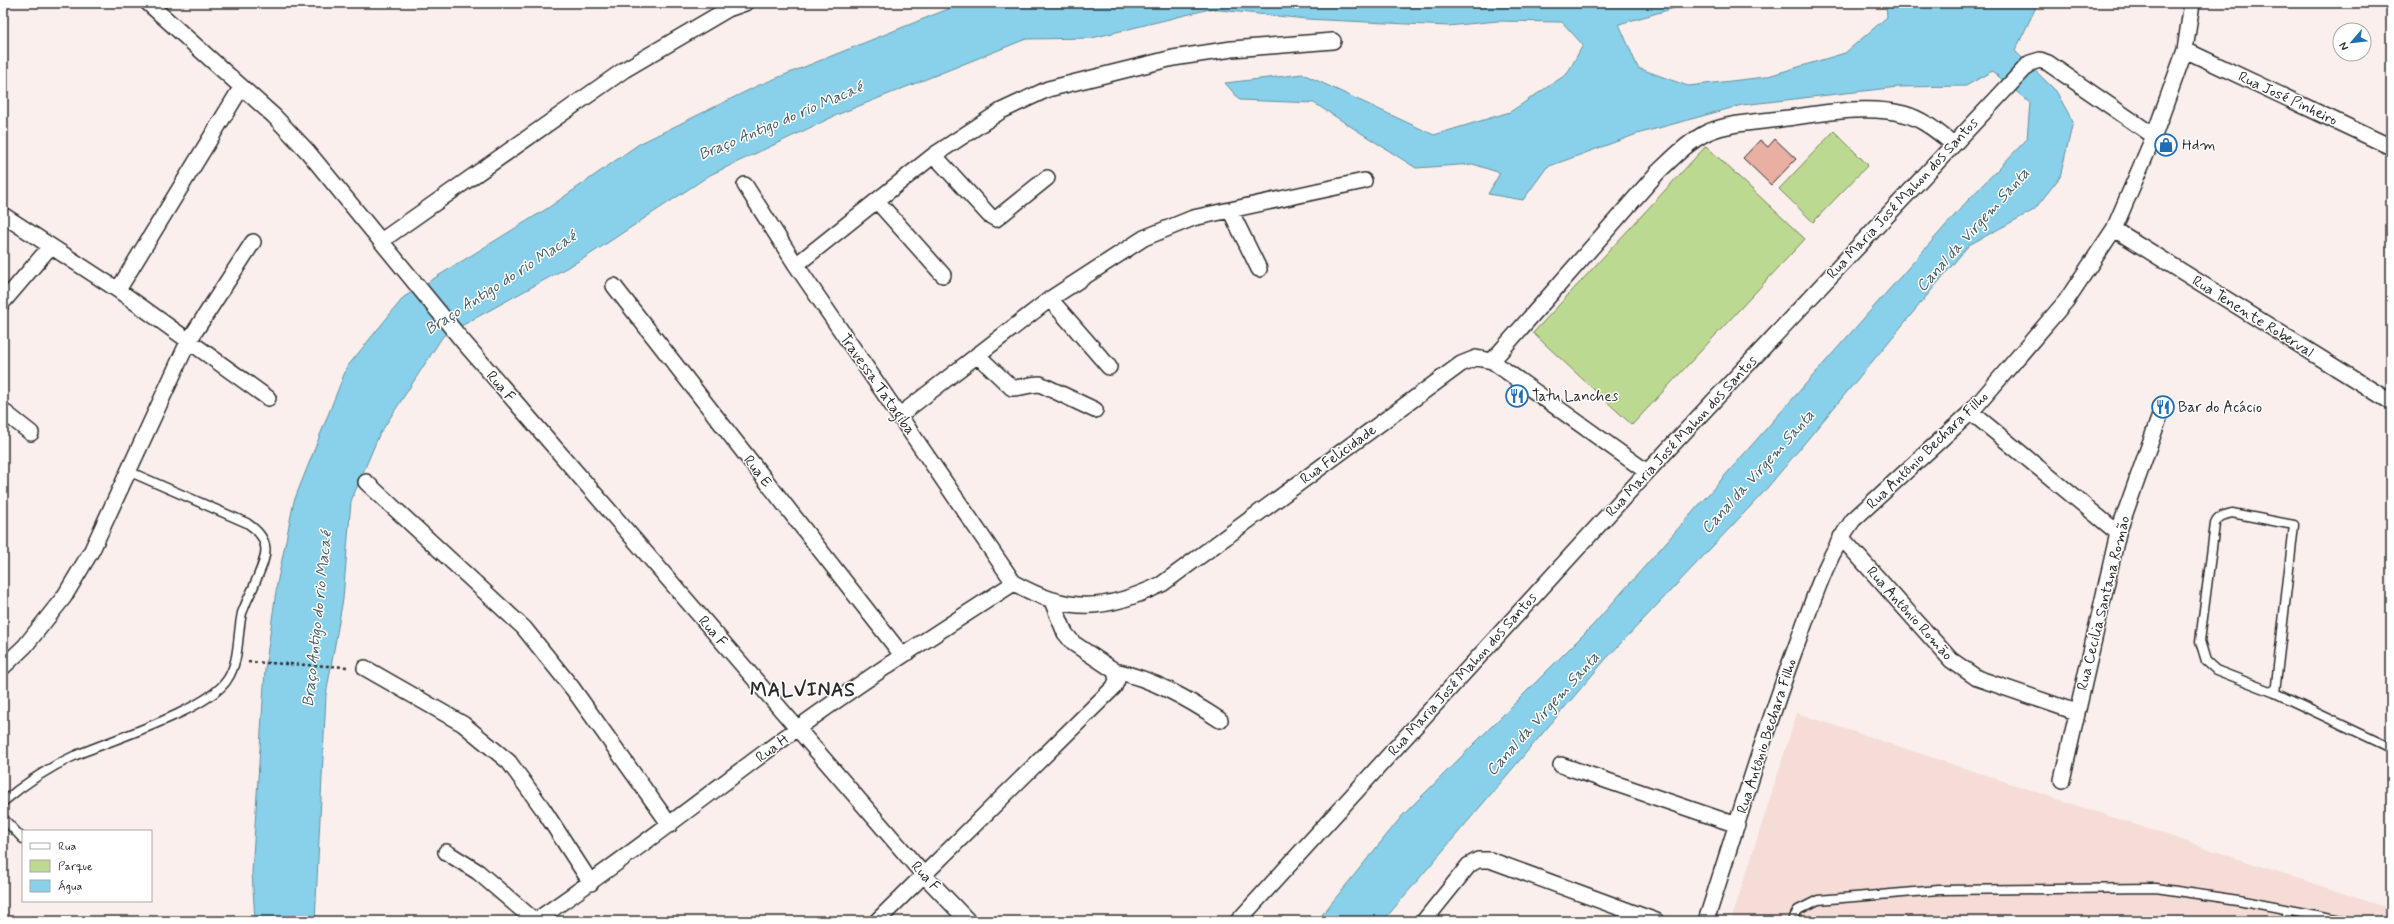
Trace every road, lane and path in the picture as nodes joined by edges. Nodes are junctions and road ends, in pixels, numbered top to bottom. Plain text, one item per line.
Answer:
1 (148, 3) edge
2 (745, 3) edge
3 (2192, 3) edge
4 (1333, 41) dead end
5 (2185, 50) junction
6 (241, 88) junction
7 (2154, 136) junction
8 (1953, 144) junction
9 (2391, 147) edge
10 (934, 155) junction
11 (1047, 178) dead end
12 (1364, 181) dead end
13 (745, 185) dead end
14 (877, 201) junction
15 (1230, 210) junction
16 (3, 215) edge
17 (2114, 229) junction
18 (253, 242) dead end
19 (381, 242) junction
20 (50, 247) junction
21 (796, 265) junction
22 (1259, 269) dead end
23 (943, 275) dead end
24 (614, 286) dead end
25 (118, 290) junction
26 (1050, 299) junction
27 (3, 302) edge
28 (188, 342) junction
29 (977, 355) junction
30 (1492, 361) junction
31 (1109, 367) dead end
32 (268, 398) dead end
33 (2391, 402) edge
34 (2163, 407) dead end
35 (1095, 410) dead end
36 (3, 411) edge
37 (1971, 412) junction
38 (900, 415) junction
39 (31, 433) dead end
40 (128, 471) junction
41 (1647, 472) junction
42 (366, 482) dead end
43 (2118, 533) junction
44 (1841, 537) junction
45 (1014, 583) junction
46 (1052, 601) junction
47 (902, 656) junction
48 (234, 661) junction
49 (3, 667) edge
50 (365, 668) joint
51 (1115, 671) junction
52 (2275, 693) junction
53 (2076, 712) junction
54 (1220, 720) dead end
55 (798, 728) junction
56 (2391, 748) edge
57 (1561, 765) dead end
58 (2062, 780) dead end
59 (3, 802) edge
60 (3, 818) edge
61 (670, 825) junction
62 (1737, 825) junction
63 (22, 839) edge
64 (446, 852) dead end
65 (923, 874) junction
66 (591, 883) junction
67 (2288, 910) junction
68 (1429, 920) edge
69 (535, 921) edge
70 (877, 921) edge
71 (968, 921) edge
72 (1238, 921) edge
73 (1656, 921) edge
74 (1706, 921) edge
75 (1792, 921) edge
76 (2286, 921) edge
77 (2347, 921) edge

1 - 6 street, Rua F
2 - 19 street
3 - 5 street, Rua Antônio Bechara Filho
4 - 10 street
5 - 7 street, Rua Antônio Bechara Filho
5 - 9 street, Rua José Pinheiro
6 - 19 street, Rua F
6 - 25 street
7 - 8 street, Rua Maria José Mahon dos Santos
7 - 17 street, Rua Antônio Bechara Filho
8 - 30 street
8 - 41 street, Rua Maria José Mahon dos Santos
10 - 11 street
10 - 14 street
12 - 15 street
13 - 21 street, Travessa Tatagiba
14 - 21 street
14 - 23 street
15 - 22 street
15 - 26 street
16 - 20 street
17 - 33 street, Rua Tenente Roberval
17 - 37 street, Rua Antônio Bechara Filho
18 - 28 street
19 - 55 street, Rua F
20 - 25 street
20 - 27 street
21 - 38 street, Travessa Tatagiba
24 - 47 street, Rua E
25 - 28 street
26 - 29 street
26 - 31 street
28 - 32 street
28 - 40 street
29 - 35 street
29 - 38 street
30 - 41 street
30 - 46 street, Rua Felicidade
34 - 43 street, Rua Cecilia Santana Romão
36 - 39 street
37 - 43 street
37 - 44 street, Rua Antônio Bechara Filho
38 - 45 street, Travessa Tatagiba
40 - 48 lane
40 - 49 street
41 - 72 street, Rua Maria José Mahon dos Santos
42 - 61 street
43 - 53 street, Rua Cecilia Santana Romão
44 - 53 street, Rua Antônio Romão
44 - 62 street, Rua Antônio Bechara Filho
45 - 46 street, Rua Felicidade
45 - 47 street, Rua H
46 - 51 street
47 - 55 street, Rua H
48 - 50 path
48 - 59 lane
50 - 66 street
51 - 54 street
51 - 65 street
52 - 52 lane
52 - 56 lane
53 - 58 street, Rua Cecilia Santana Romão
55 - 61 street, Rua H
55 - 65 street, Rua F
57 - 62 street
60 - 63 lane
61 - 66 street, Rua H
62 - 74 street, Rua Antônio Bechara Filho
64 - 69 street
65 - 70 street
65 - 71 street, Rua F
66 - 69 street, Rua H
67 - 75 lane
67 - 76 lane
67 - 77 lane
68 - 73 street

